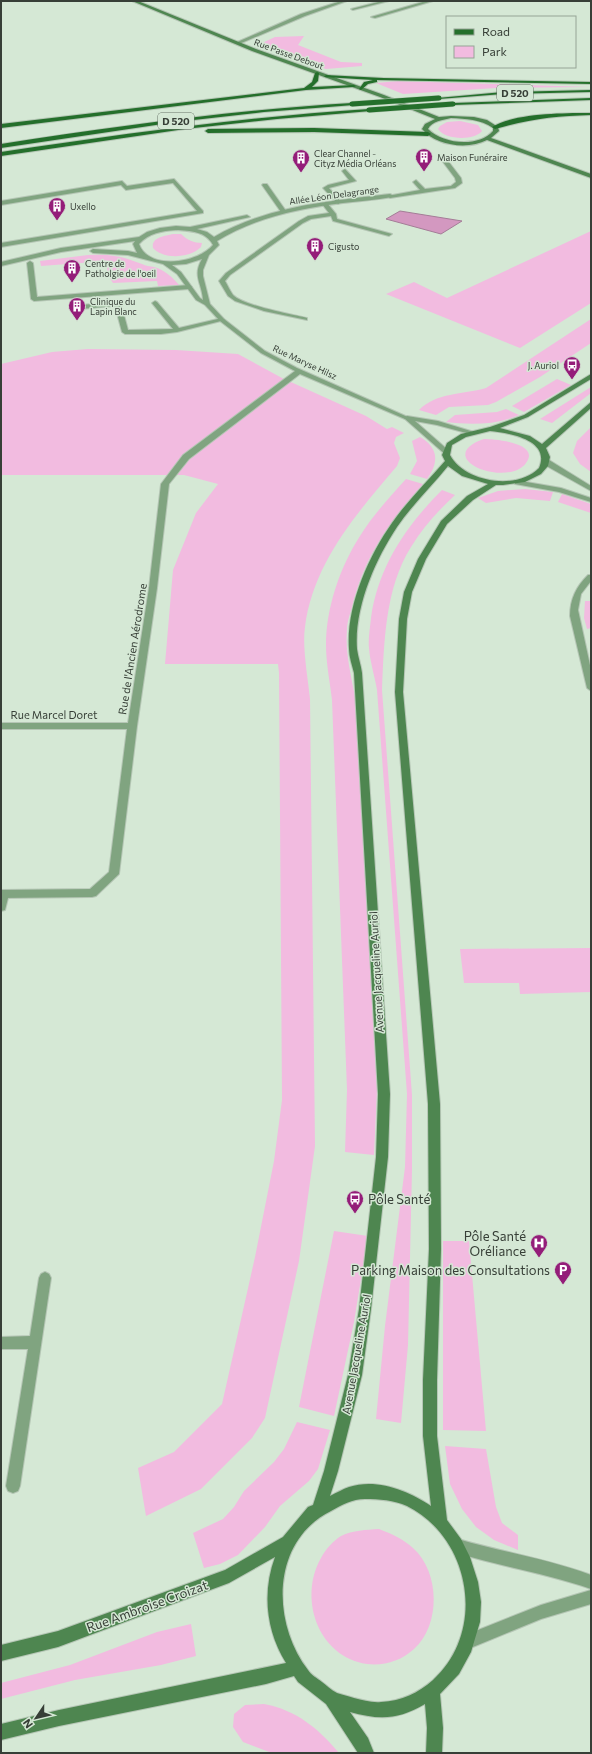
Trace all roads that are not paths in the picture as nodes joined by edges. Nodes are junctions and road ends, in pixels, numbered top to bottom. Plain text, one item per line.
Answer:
1 (134, 1) edge
2 (345, 1) edge
3 (386, 1) edge
4 (431, 1) edge
5 (408, 3) dead end
6 (414, 6) junction
7 (353, 9) dead end
8 (373, 17) dead end
9 (238, 43) junction
10 (317, 73) junction
11 (326, 76) junction
12 (383, 79) junction
13 (591, 83) edge
14 (354, 86) junction
15 (361, 88) junction
16 (305, 89) junction
17 (591, 91) edge
18 (591, 99) edge
19 (591, 114) edge
20 (439, 119) junction
21 (1, 126) edge
22 (495, 127) junction
23 (428, 134) junction
24 (488, 139) junction
25 (69, 144) junction
26 (1, 146) edge
27 (1, 154) edge
28 (446, 162) dead end
29 (345, 171) dead end
30 (591, 176) edge
31 (416, 182) dead end
32 (265, 185) dead end
33 (424, 192) junction
34 (338, 202) junction
35 (1, 203) edge
36 (325, 204) junction
37 (282, 211) junction
38 (333, 214) junction
39 (152, 220) junction
40 (151, 226) dead end
41 (188, 229) junction
42 (389, 234) dead end
43 (140, 239) junction
44 (214, 240) junction
45 (1, 245) edge
46 (53, 253) junction
47 (207, 256) junction
48 (145, 257) junction
49 (164, 262) junction
50 (30, 263) dead end
51 (1, 264) edge
52 (190, 287) junction
53 (155, 303) dead end
54 (207, 304) junction
55 (80, 307) dead end
56 (305, 319) dead end
57 (222, 320) junction
58 (177, 330) junction
59 (300, 371) junction
60 (591, 376) edge
61 (591, 404) edge
62 (407, 418) junction
63 (490, 430) junction
64 (470, 432) junction
65 (542, 448) junction
66 (447, 458) junction
67 (546, 462) junction
68 (518, 482) junction
69 (494, 483) junction
70 (591, 489) edge
71 (591, 500) edge
72 (591, 577) edge
73 (591, 688) edge
74 (1, 726) edge
75 (132, 726) junction
76 (2, 894) edge
77 (1, 907) edge
78 (45, 1278) dead end
79 (35, 1342) junction
80 (1, 1343) edge
81 (13, 1486) dead end
82 (320, 1505) junction
83 (440, 1522) junction
84 (286, 1543) junction
85 (458, 1546) junction
86 (591, 1582) edge
87 (591, 1598) edge
88 (468, 1641) junction
89 (1, 1653) edge
90 (296, 1668) junction
91 (432, 1692) junction
92 (331, 1698) junction
93 (1, 1732) edge
94 (366, 1753) edge
95 (434, 1753) edge

1 - 9 main road, Rue Passe Debout
2 - 9 street
3 - 7 street
4 - 6 street
5 - 6 street
6 - 8 street
9 - 10 main road, Rue Passe Debout
10 - 11 main road, Rue Passe Debout
10 - 16 main road
11 - 12 main road
11 - 14 main road, Rue Passe Debout
12 - 13 main road
12 - 15 main road
14 - 15 main road, Rue Passe Debout
14 - 16 main road
15 - 20 main road, Rue Passe Debout
16 - 21 main road
17 - 26 main road, D 520, bridge
18 - 25 main road, D 520, bridge
19 - 22 main road
20 - 22 main road
20 - 23 main road
22 - 24 main road
23 - 24 main road
23 - 25 main road
24 - 30 main road
25 - 27 main road, D 520
28 - 33 street, Allée Léon Delagrange
29 - 34 street
31 - 33 street
32 - 37 street
33 - 34 street, Allée Léon Delagrange
34 - 36 street, Allée Léon Delagrange
35 - 39 street
36 - 37 street, Allée Léon Delagrange
36 - 38 street
37 - 41 street, Allée Léon Delagrange
37 - 44 street, Allée Léon Delagrange
38 - 42 street
38 - 56 street
39 - 40 street
39 - 45 street
41 - 43 street
41 - 44 street
43 - 46 street
43 - 48 street
44 - 47 street, Rue Maryse Hilsz
46 - 48 street
46 - 51 street
47 - 49 street
47 - 54 street, Rue Maryse Hilsz
48 - 49 street
49 - 52 street, Rue Maryse Hilsz
50 - 52 street
52 - 54 street, Rue Maryse Hilsz
53 - 58 street
54 - 57 street, Rue Maryse Hilsz
55 - 58 street
57 - 58 street
57 - 59 street, Rue Maryse Hilsz
59 - 62 street, Rue Maryse Hilsz
59 - 75 street, Rue de l'Ancien Aérodrome
60 - 63 main road
61 - 65 main road
62 - 64 street
62 - 66 street
63 - 64 main road
63 - 65 main road
64 - 66 main road, Avenue Jacqueline Auriol
65 - 67 main road
66 - 69 main road
66 - 82 main road, Avenue Jacqueline Auriol
67 - 68 main road
67 - 70 street
68 - 69 main road
68 - 71 street
69 - 83 main road
72 - 73 street
74 - 75 street, Rue Marcel Doret
75 - 76 street, Rue de l'Ancien Aérodrome
76 - 77 street
78 - 79 street
79 - 80 street
79 - 81 street
82 - 83 main road
82 - 84 main road
83 - 85 main road
84 - 89 main road, Rue Ambroise Croizat
84 - 90 main road
85 - 86 street
85 - 88 main road
87 - 88 street
88 - 91 main road
90 - 92 main road
90 - 93 main road
91 - 92 main road
91 - 95 main road
92 - 94 main road

